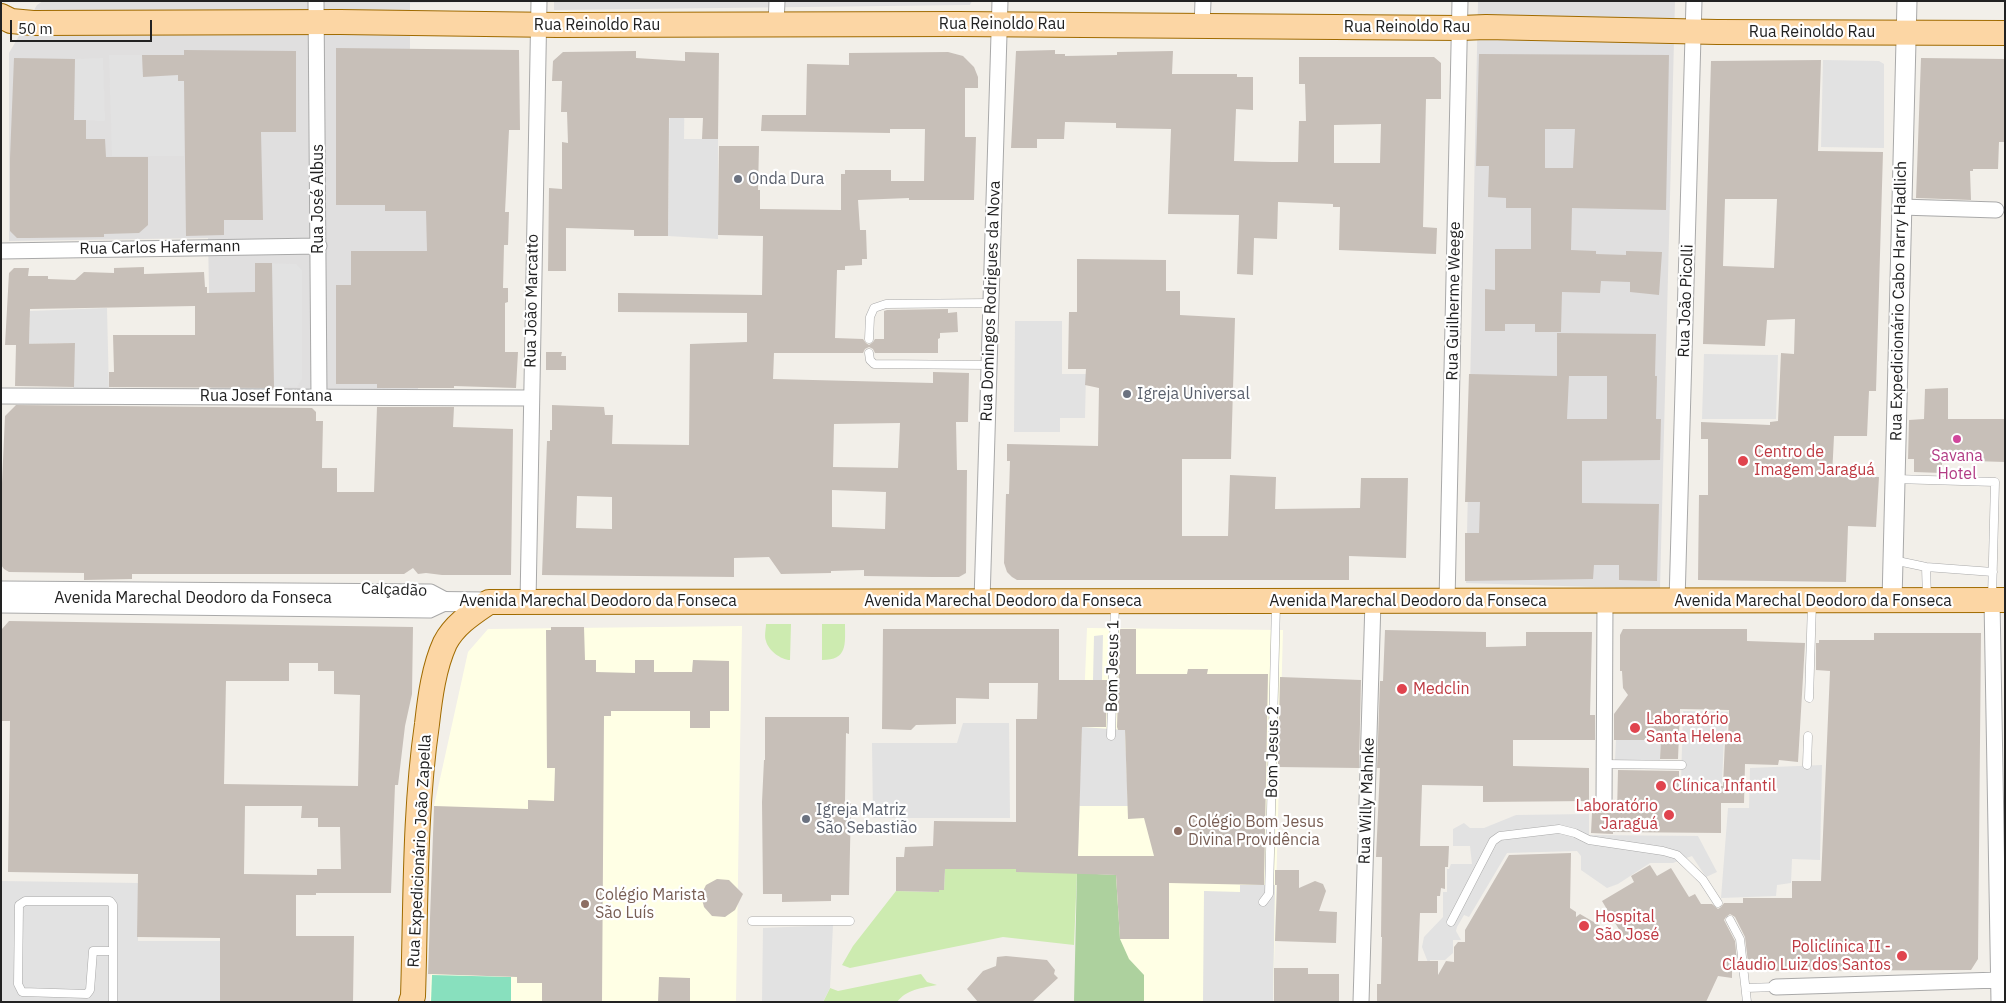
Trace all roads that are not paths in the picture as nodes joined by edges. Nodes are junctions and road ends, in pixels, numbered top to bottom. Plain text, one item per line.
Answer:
1 (539, 1) edge
2 (1203, 1) edge
3 (1460, 1) edge
4 (1694, 1) edge
5 (1906, 1) edge
6 (317, 12) edge
7 (776, 12) edge
8 (1000, 13) edge
9 (4, 24) edge
10 (538, 25) junction
11 (1202, 26) junction
12 (1460, 28) junction
13 (1694, 31) junction
14 (1906, 32) junction
15 (2005, 33) edge
16 (1901, 207) junction
17 (1996, 210) dead end
18 (319, 246) junction
19 (1, 251) edge
20 (991, 303) junction
21 (869, 339) dead end
22 (869, 353) dead end
23 (989, 365) junction
24 (1, 396) edge
25 (319, 397) junction
26 (530, 398) junction
27 (1895, 479) junction
28 (1893, 560) junction
29 (1926, 567) junction
30 (1993, 572) junction
31 (1, 587) edge
32 (1, 597) edge
33 (1998, 600) edge
34 (452, 601) junction
35 (982, 601) junction
36 (1115, 601) junction
37 (1276, 601) junction
38 (1373, 601) junction
39 (1447, 601) junction
40 (1605, 601) junction
41 (1677, 601) junction
42 (1812, 601) junction
43 (1892, 601) junction
44 (1927, 601) junction
45 (489, 602) junction
46 (528, 602) junction
47 (1, 607) edge
48 (1810, 698) dead end
49 (1112, 733) dead end
50 (1808, 736) dead end
51 (1604, 764) junction
52 (1682, 765) dead end
53 (1808, 765) dead end
54 (1604, 808) dead end
55 (1604, 834) dead end
56 (1604, 843) junction
57 (1263, 902) dead end
58 (1718, 903) dead end
59 (1730, 920) dead end
60 (850, 921) dead end
61 (752, 922) dead end
62 (1451, 922) dead end
63 (113, 951) junction
64 (1776, 987) joint
65 (1746, 988) junction
66 (2000, 992) edge
67 (412, 1000) edge
68 (113, 1002) edge
69 (1361, 1002) edge
70 (1747, 1002) edge

1 - 10 street, Rua João Marcatto
2 - 11 street
3 - 12 street, Rua Guilherme Weege
4 - 13 street, Rua João Picolli
5 - 14 street, Rua Expedicionário Cabo Harry Hadlich
6 - 9 main road, Rua Reinoldo Rau
6 - 10 main road, Rua Reinoldo Rau
6 - 18 street, Rua José Albus
7 - 8 main road, Rua Reinoldo Rau
7 - 10 main road, Rua Reinoldo Rau
8 - 11 main road, Rua Reinoldo Rau
8 - 20 street, Rua Domingos Rodrigues da Nova
10 - 26 street, Rua João Marcatto
11 - 12 main road, Rua Reinoldo Rau
12 - 13 main road, Rua Reinoldo Rau
12 - 39 street, Rua Guilherme Weege
13 - 14 main road, Rua Reinoldo Rau
13 - 41 street, Rua João Picolli
14 - 15 main road, Rua Reinoldo Rau
14 - 16 street, Rua Expedicionário Cabo Harry Hadlich
16 - 17 street
16 - 27 street, Rua Expedicionário Cabo Harry Hadlich
18 - 19 street, Rua Carlos Hafermann
18 - 25 street, Rua José Albus
20 - 21 lane
20 - 23 street, Rua Domingos Rodrigues da Nova
22 - 23 lane
23 - 35 street, Rua Domingos Rodrigues da Nova
24 - 25 street, Rua Josef Fontana
25 - 26 street, Rua Josef Fontana
26 - 46 street, Rua João Marcatto
27 - 28 street, Rua Expedicionário Cabo Harry Hadlich
27 - 30 lane
28 - 29 lane
28 - 43 street, Rua Expedicionário Cabo Harry Hadlich
29 - 30 lane
29 - 44 lane
30 - 33 lane
31 - 34 street, Calçadão
32 - 34 street, Avenida Marechal Deodoro da Fonseca
33 - 44 main road, Avenida Marechal Deodoro da Fonseca
33 - 66 street
34 - 45 street, Avenida Marechal Deodoro da Fonseca
34 - 47 street, Calçadão
35 - 36 main road, Avenida Marechal Deodoro da Fonseca
35 - 46 main road, Avenida Marechal Deodoro da Fonseca
36 - 37 main road, Avenida Marechal Deodoro da Fonseca
36 - 49 lane, Bom Jesus 1
37 - 38 main road, Avenida Marechal Deodoro da Fonseca
37 - 57 lane, Bom Jesus 2
38 - 39 main road, Avenida Marechal Deodoro da Fonseca
38 - 69 street, Rua Willy Mahnke
39 - 40 main road, Avenida Marechal Deodoro da Fonseca
40 - 41 main road, Avenida Marechal Deodoro da Fonseca
40 - 51 street
41 - 42 main road, Avenida Marechal Deodoro da Fonseca
42 - 43 main road, Avenida Marechal Deodoro da Fonseca
42 - 48 lane
43 - 44 main road, Avenida Marechal Deodoro da Fonseca
45 - 46 main road, Avenida Marechal Deodoro da Fonseca
45 - 67 main road, Rua Expedicionário João Zapella
50 - 53 lane
51 - 52 lane
51 - 54 street
55 - 56 lane
56 - 58 lane
56 - 62 lane
59 - 65 lane
60 - 61 lane
63 - 63 lane
63 - 68 lane
64 - 65 lane
64 - 66 street
65 - 70 lane

